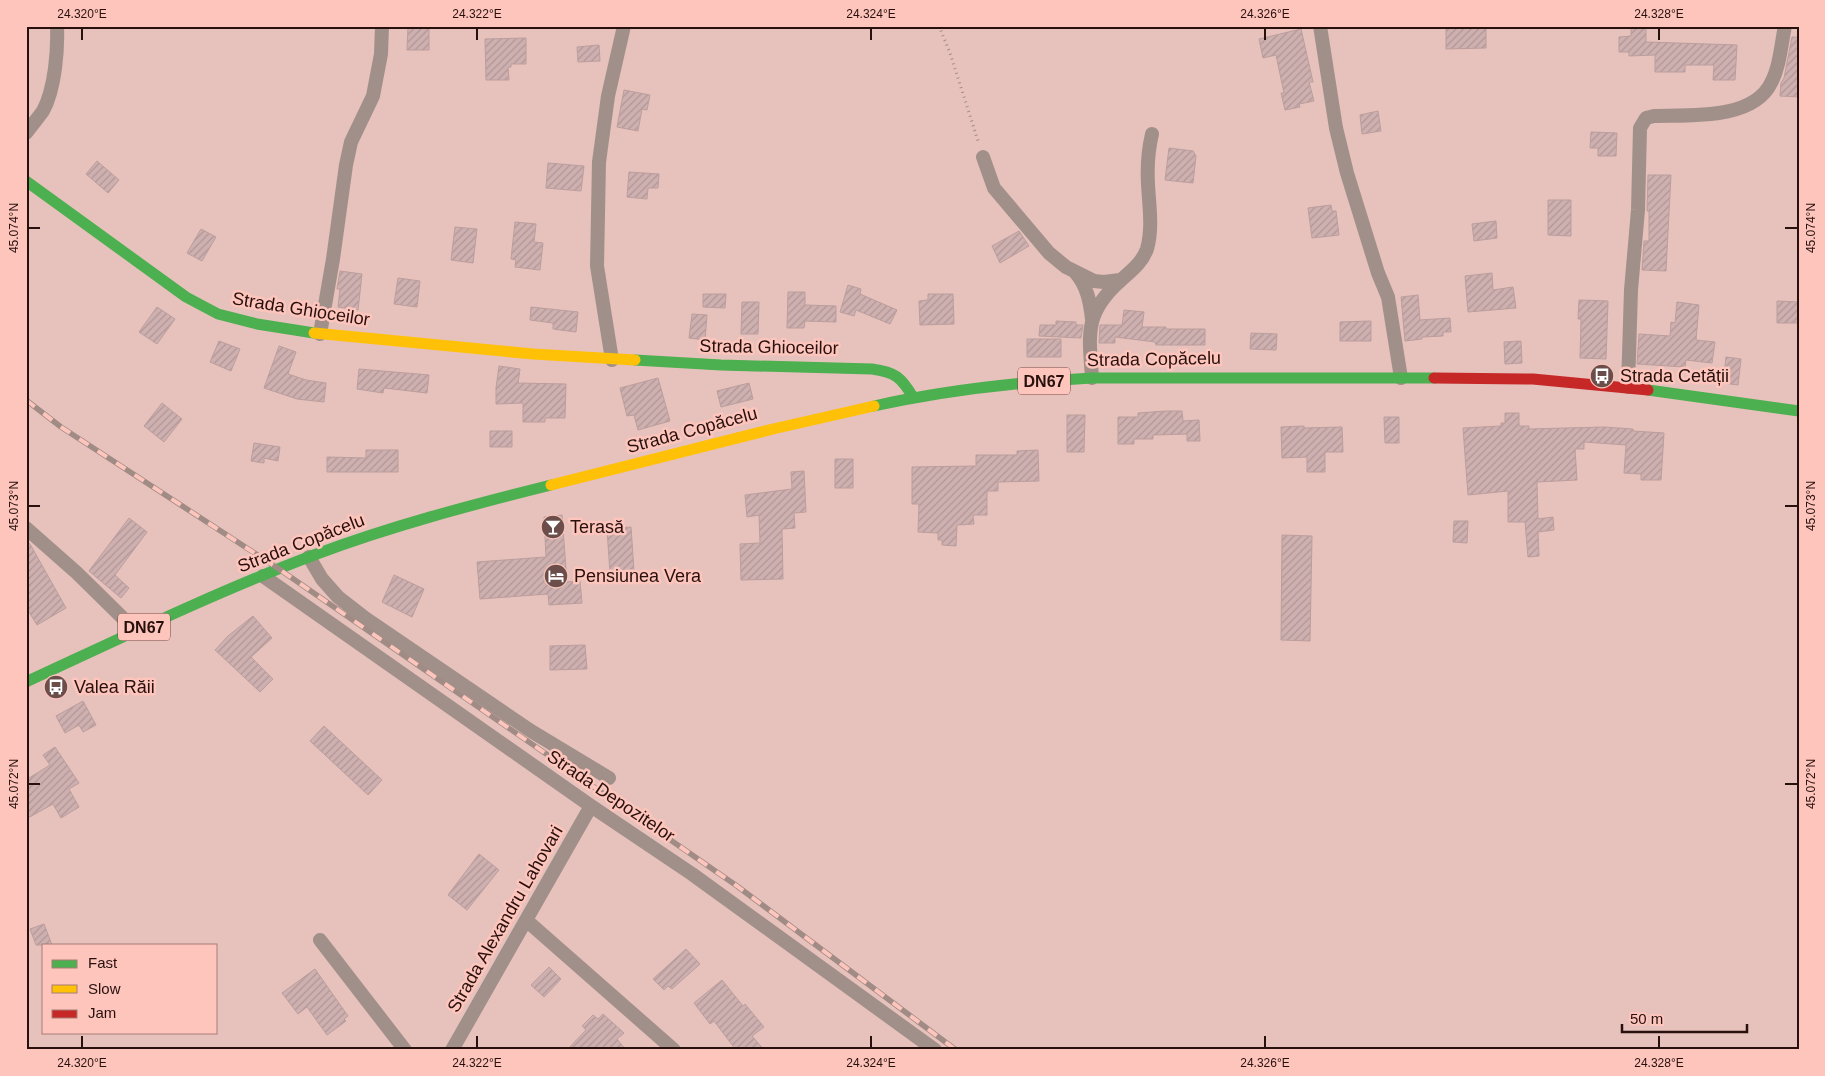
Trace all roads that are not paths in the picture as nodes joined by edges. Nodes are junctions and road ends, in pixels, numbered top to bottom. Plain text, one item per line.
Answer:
1 (57, 26) edge
2 (382, 26) edge
3 (624, 26) edge
4 (1320, 26) edge
5 (1785, 26) edge
6 (26, 133) edge
7 (1152, 134) dead end
8 (983, 157) road end
9 (26, 181) edge
10 (1075, 272) junction
11 (1120, 280) junction
12 (1092, 320) junction
13 (320, 334) junction
14 (612, 360) junction
15 (1092, 378) junction
16 (1400, 378) junction
17 (1628, 387) junction
18 (913, 397) junction
19 (1799, 411) edge
20 (26, 528) edge
21 (309, 557) junction
22 (263, 576) junction
23 (136, 631) junction
24 (26, 682) edge
25 (609, 778) dead end
26 (591, 806) junction
27 (526, 920) junction
28 (320, 940) dead end
29 (405, 1050) edge
30 (452, 1050) edge
31 (674, 1050) edge
32 (935, 1050) edge

1 - 6 street
2 - 13 street
3 - 14 street
4 - 16 street
5 - 17 street
7 - 11 street
8 - 10 street
9 - 13 main road, Strada Ghioceilor
10 - 11 street
10 - 12 street
11 - 12 street
12 - 15 street
13 - 14 main road, Strada Ghioceilor
14 - 18 main road, Strada Ghioceilor
15 - 16 main road, Strada Copăcelu / DN67
15 - 18 main road, Strada Copăcelu / DN67
16 - 17 main road, Strada Copăcelu / DN67
17 - 19 main road, Strada Copăcelu / DN67
18 - 21 main road, Strada Copăcelu / DN67
20 - 23 street
21 - 22 main road, Strada Copăcelu / DN67
21 - 25 street
22 - 23 main road, Strada Copăcelu / DN67
22 - 26 street, Strada Depozitelor
23 - 24 main road, Strada Copăcelu / DN67
26 - 27 street, Strada Alexandru Lahovari
26 - 32 street, Strada Depozitelor
27 - 30 street, Strada Alexandru Lahovari
27 - 31 street
28 - 29 street

